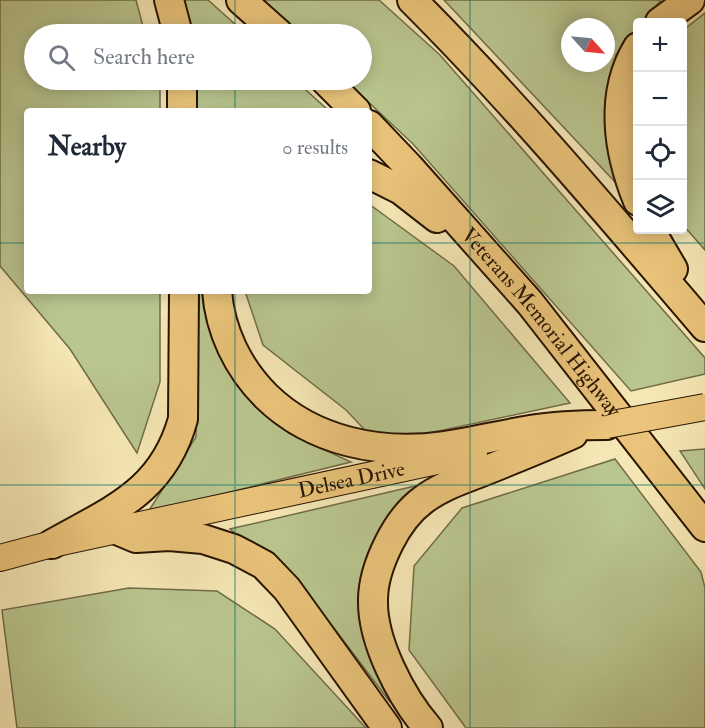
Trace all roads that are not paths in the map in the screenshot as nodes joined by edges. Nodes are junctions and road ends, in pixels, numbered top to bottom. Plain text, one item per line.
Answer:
1 (169, 0) edge
2 (241, 0) edge
3 (412, 0) edge
4 (690, 0) edge
5 (665, 18) edge
6 (176, 24) edge
7 (268, 24) edge
8 (633, 58) edge
9 (182, 90) edge
10 (335, 90) edge
11 (182, 108) edge
12 (353, 108) edge
13 (372, 128) edge
14 (372, 175) edge
15 (633, 186) edge
16 (652, 234) edge
17 (505, 275) junction
18 (184, 294) edge
19 (219, 294) edge
20 (684, 302) junction
21 (705, 327) edge
22 (705, 406) edge
23 (607, 425) junction
24 (580, 431) joint
25 (533, 440) junction
26 (703, 528) edge
27 (117, 530) junction
28 (52, 544) junction
29 (0, 558) edge
30 (387, 728) edge
31 (428, 728) edge

1 - 6 highway
2 - 7 highway
3 - 20 highway
4 - 5 highway
8 - 15 highway
9 - 11 highway
10 - 12 highway
13 - 17 highway, Veterans Memorial Highway
14 - 17 highway
16 - 20 highway
17 - 26 highway, Veterans Memorial Highway
18 - 28 highway
19 - 25 highway
20 - 21 highway
22 - 23 main road, bridge
23 - 24 main road
23 - 25 highway
24 - 25 highway
25 - 27 main road, Delsea Drive
25 - 31 highway
27 - 28 main road, Delsea Drive
27 - 30 highway
28 - 29 main road, Delsea Drive

